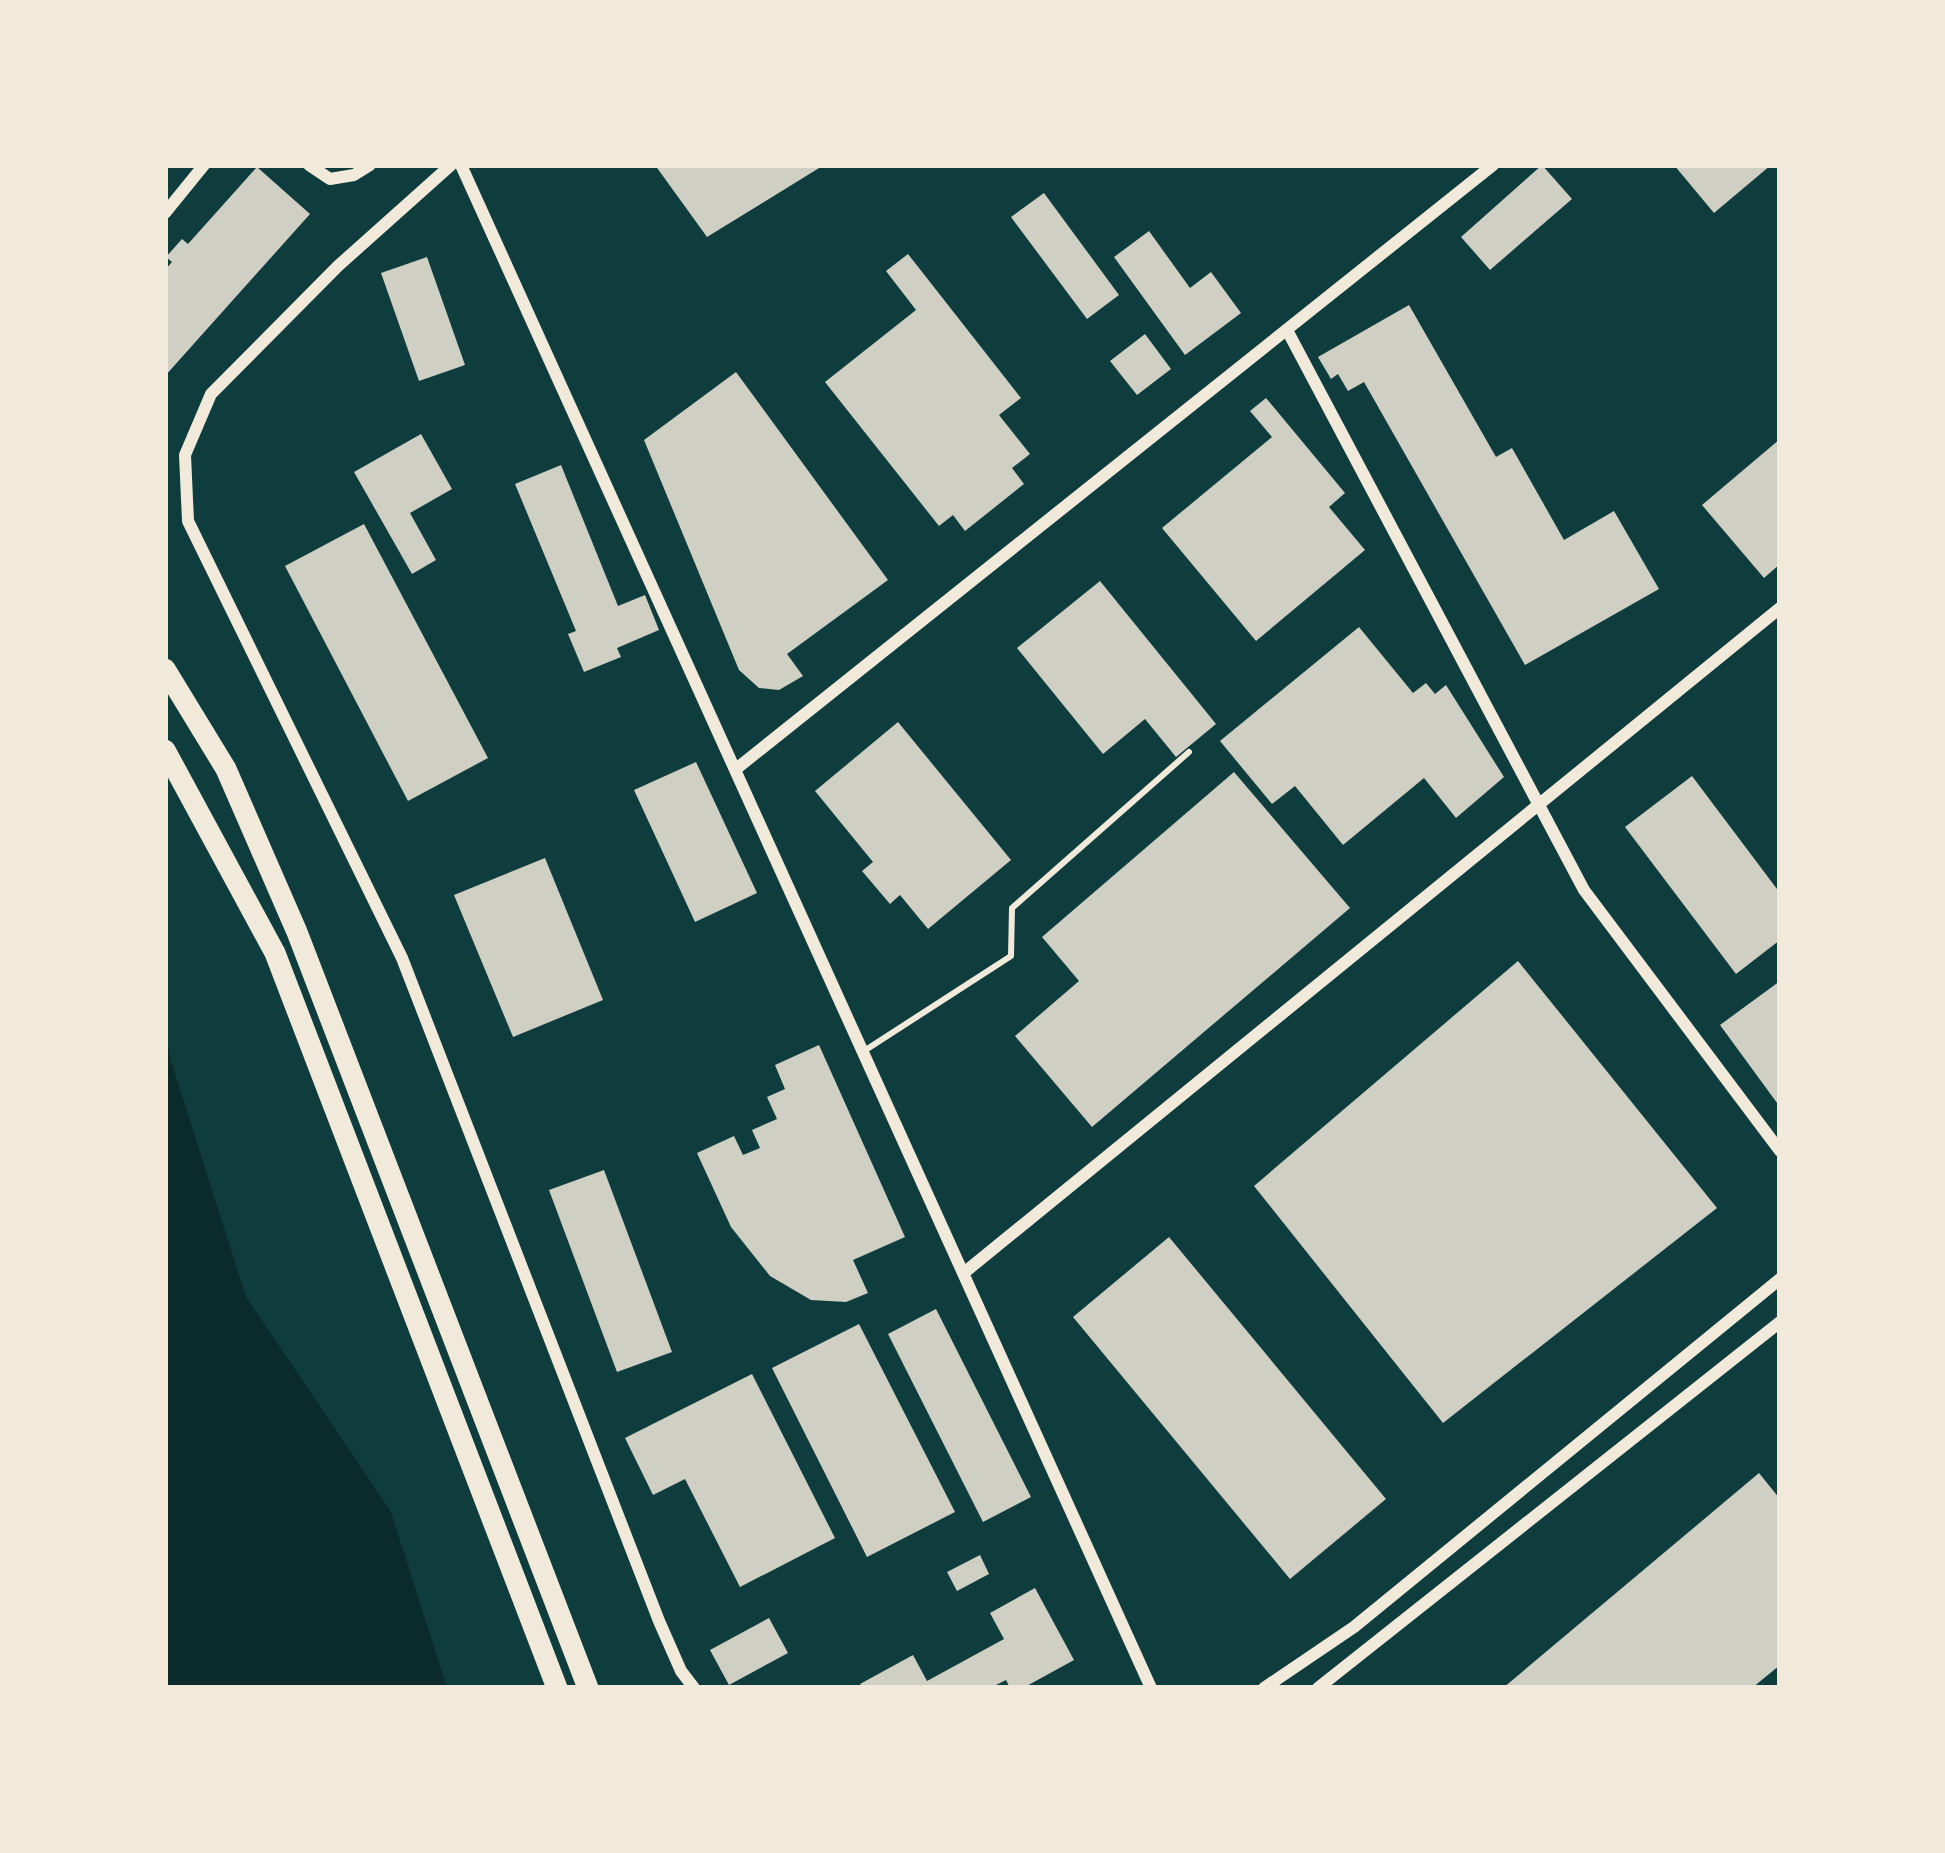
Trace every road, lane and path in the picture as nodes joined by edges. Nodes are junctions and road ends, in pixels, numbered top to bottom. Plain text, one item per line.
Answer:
1 (204, 165) edge
2 (309, 165) edge
3 (370, 165) edge
4 (451, 165) edge
5 (461, 165) edge
6 (1493, 165) edge
7 (165, 213) edge
8 (1287, 330) junction
9 (1780, 608) edge
10 (165, 669) edge
11 (165, 750) edge
12 (1189, 752) dead end
13 (736, 769) junction
14 (1541, 805) junction
15 (864, 1051) junction
16 (1780, 1151) edge
17 (965, 1272) junction
18 (1780, 1279) edge
19 (1780, 1322) edge
20 (556, 1688) edge
21 (588, 1688) edge
22 (694, 1688) edge
23 (1151, 1688) edge
24 (1264, 1688) edge
25 (1318, 1688) edge

1 - 7 street
2 - 3 street
4 - 22 street
5 - 13 street
6 - 8 street
8 - 13 street
8 - 14 street
9 - 14 street
10 - 21 highway
11 - 20 highway
12 - 15 lane
13 - 15 street
14 - 16 street
14 - 17 street
15 - 17 street
17 - 23 street
18 - 24 street
19 - 25 street

